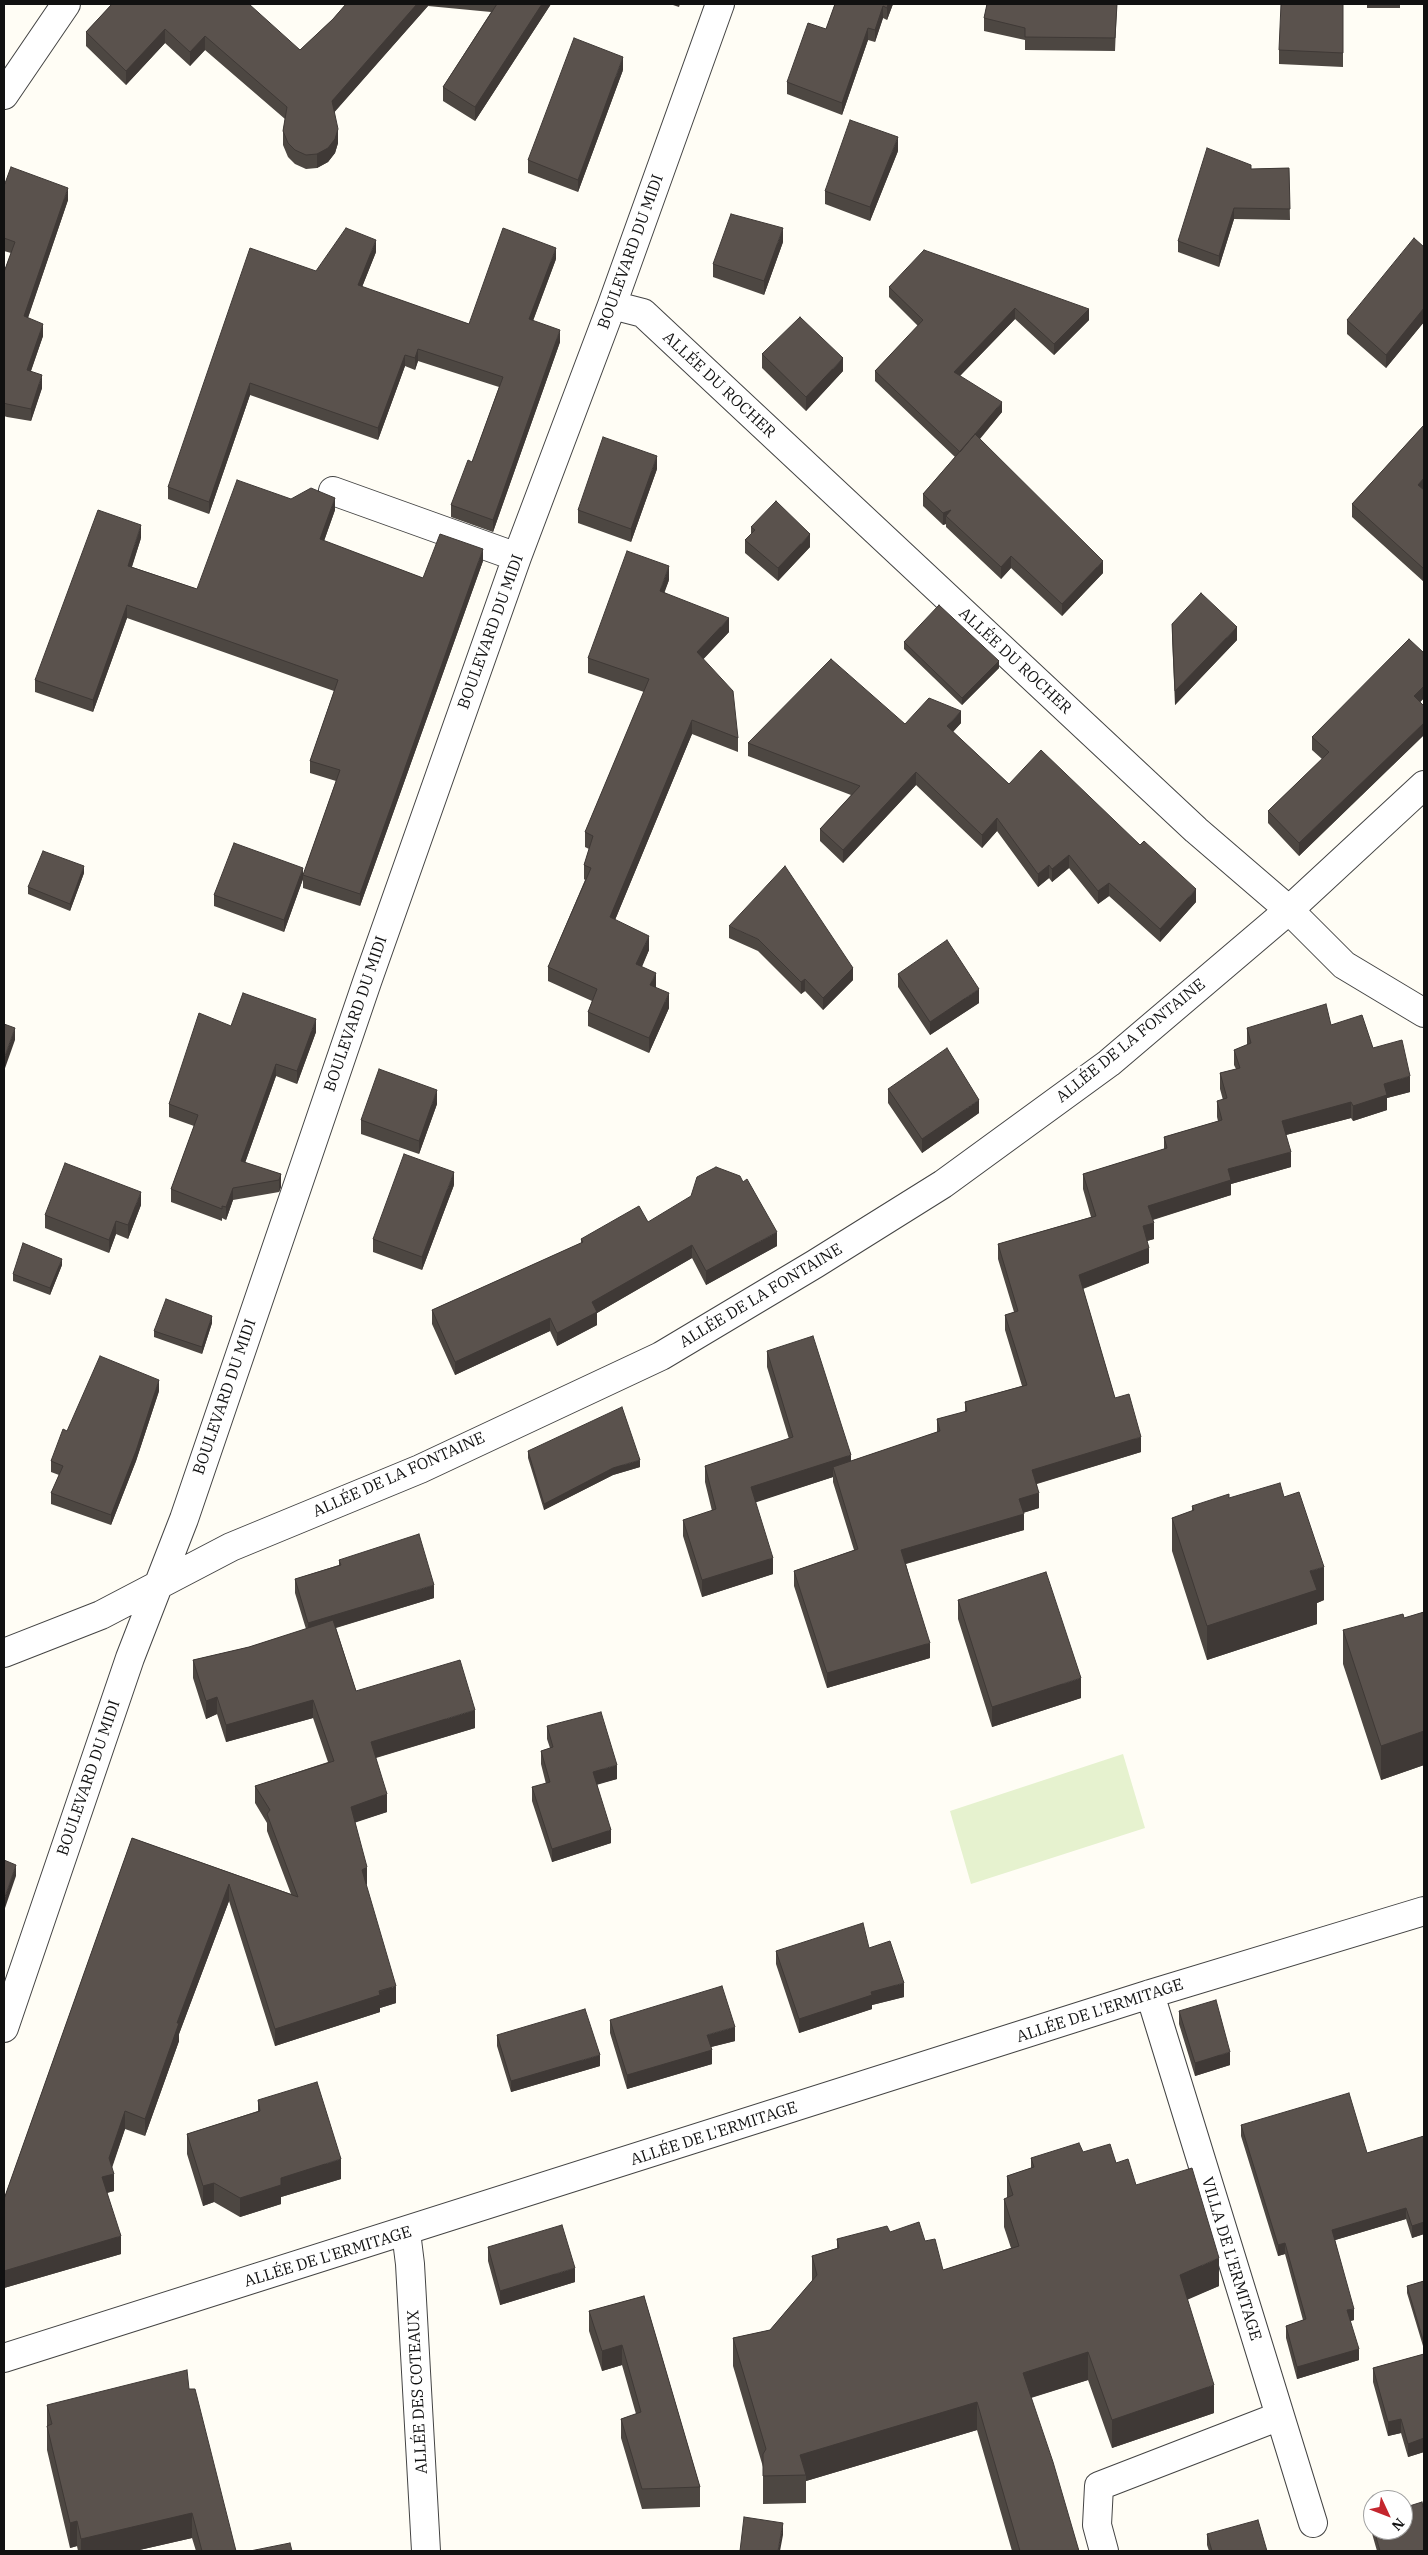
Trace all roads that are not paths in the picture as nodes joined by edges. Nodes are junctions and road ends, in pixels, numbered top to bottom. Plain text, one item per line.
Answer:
1 (66, 4) edge
2 (720, 4) edge
3 (4, 95) edge
4 (612, 305) junction
5 (333, 491) dead end
6 (517, 557) junction
7 (1424, 785) edge
8 (1289, 910) junction
9 (1424, 1013) edge
10 (160, 1584) junction
11 (4, 1653) edge
12 (1424, 1911) edge
13 (1150, 1994) junction
14 (4, 2028) edge
15 (406, 2232) junction
16 (4, 2358) edge
17 (1280, 2416) junction
18 (1313, 2523) dead end
19 (426, 2551) edge
20 (1104, 2551) edge

1 - 3 street
2 - 4 street, BOULEVARD DU MIDI
4 - 6 street, BOULEVARD DU MIDI
4 - 8 street, ALLÉE DU ROCHER
5 - 6 street
6 - 10 street, BOULEVARD DU MIDI
7 - 8 street, ALLÉE DE LA FONTAINE
8 - 9 street, ALLÉE DU ROCHER
8 - 10 street, ALLÉE DE LA FONTAINE
10 - 11 street, ALLÉE DE LA FONTAINE
10 - 14 street, BOULEVARD DU MIDI
12 - 13 street, ALLÉE DE L'ERMITAGE
13 - 15 street, ALLÉE DE L'ERMITAGE
13 - 17 street, VILLA DE L'ERMITAGE
15 - 16 street, ALLÉE DE L'ERMITAGE
15 - 19 street, ALLÉE DES COTEAUX
17 - 18 street, VILLA DE L'ERMITAGE
17 - 20 street

